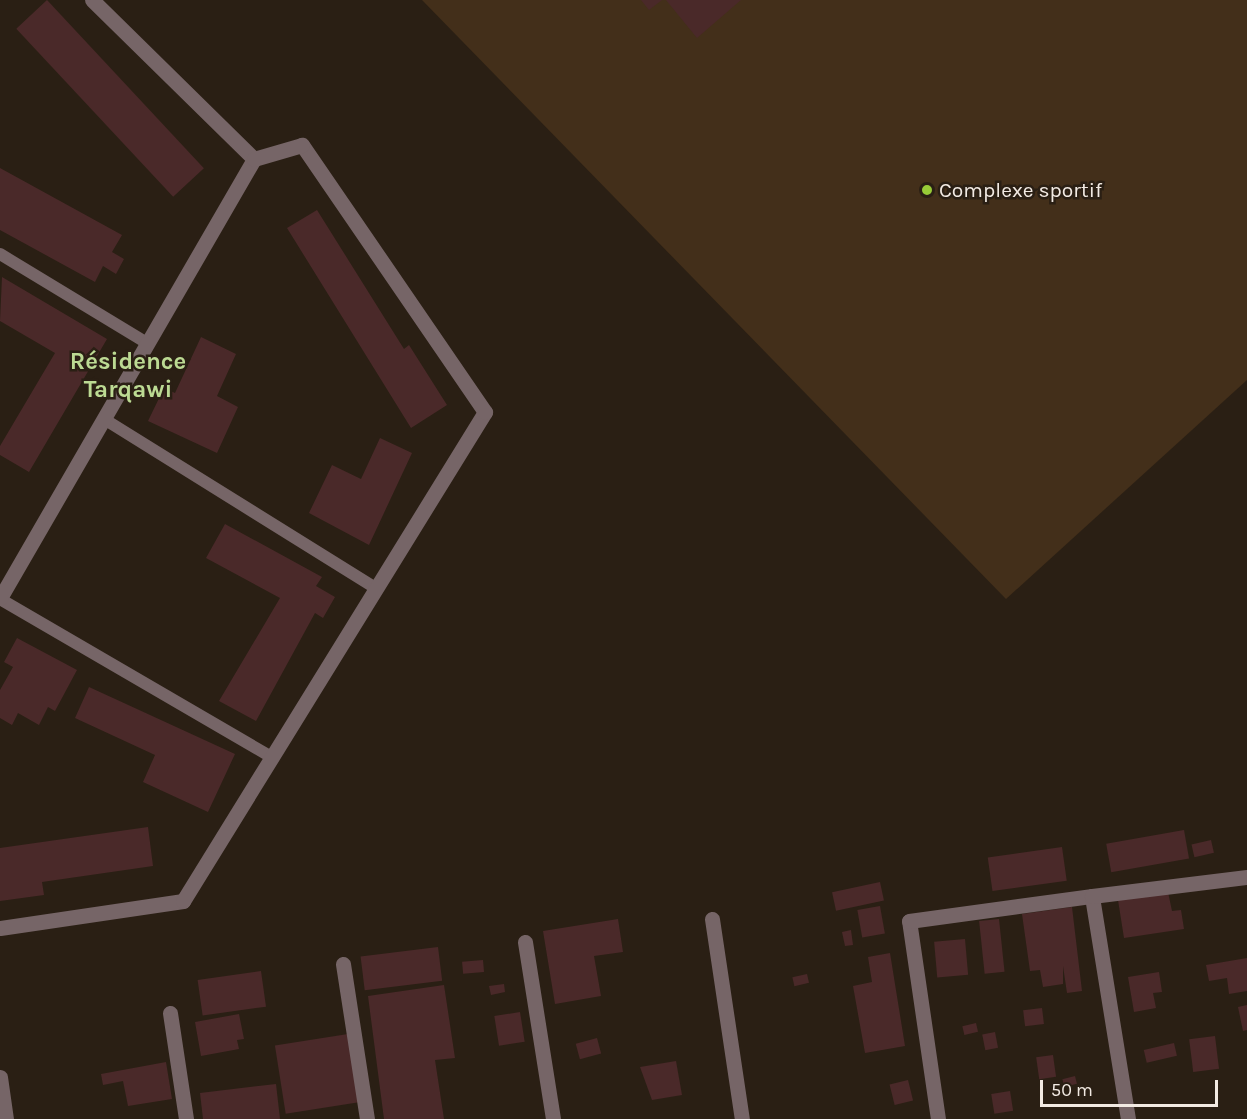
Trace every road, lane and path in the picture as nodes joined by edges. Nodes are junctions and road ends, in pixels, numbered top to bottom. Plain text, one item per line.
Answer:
1 (92, 0) edge
2 (254, 159) junction
3 (0, 254) edge
4 (147, 344) junction
5 (104, 419) junction
6 (376, 588) junction
7 (0, 598) edge
8 (272, 757) junction
9 (1247, 877) edge
10 (1092, 896) junction
11 (712, 919) dead end
12 (0, 928) edge
13 (525, 942) dead end
14 (343, 964) dead end
15 (170, 1013) dead end
16 (0, 1077) edge
17 (6, 1119) edge
18 (186, 1119) edge
19 (367, 1119) edge
20 (553, 1119) edge
21 (742, 1119) edge
22 (938, 1119) edge
23 (1128, 1119) edge

1 - 2 street
2 - 4 street
2 - 6 street
3 - 4 lane
4 - 5 street
5 - 6 lane
5 - 7 street
6 - 8 street
7 - 8 lane
8 - 12 street
9 - 10 street
10 - 22 street
10 - 23 street
11 - 21 street
13 - 20 street
14 - 19 street
15 - 18 street
16 - 17 street

